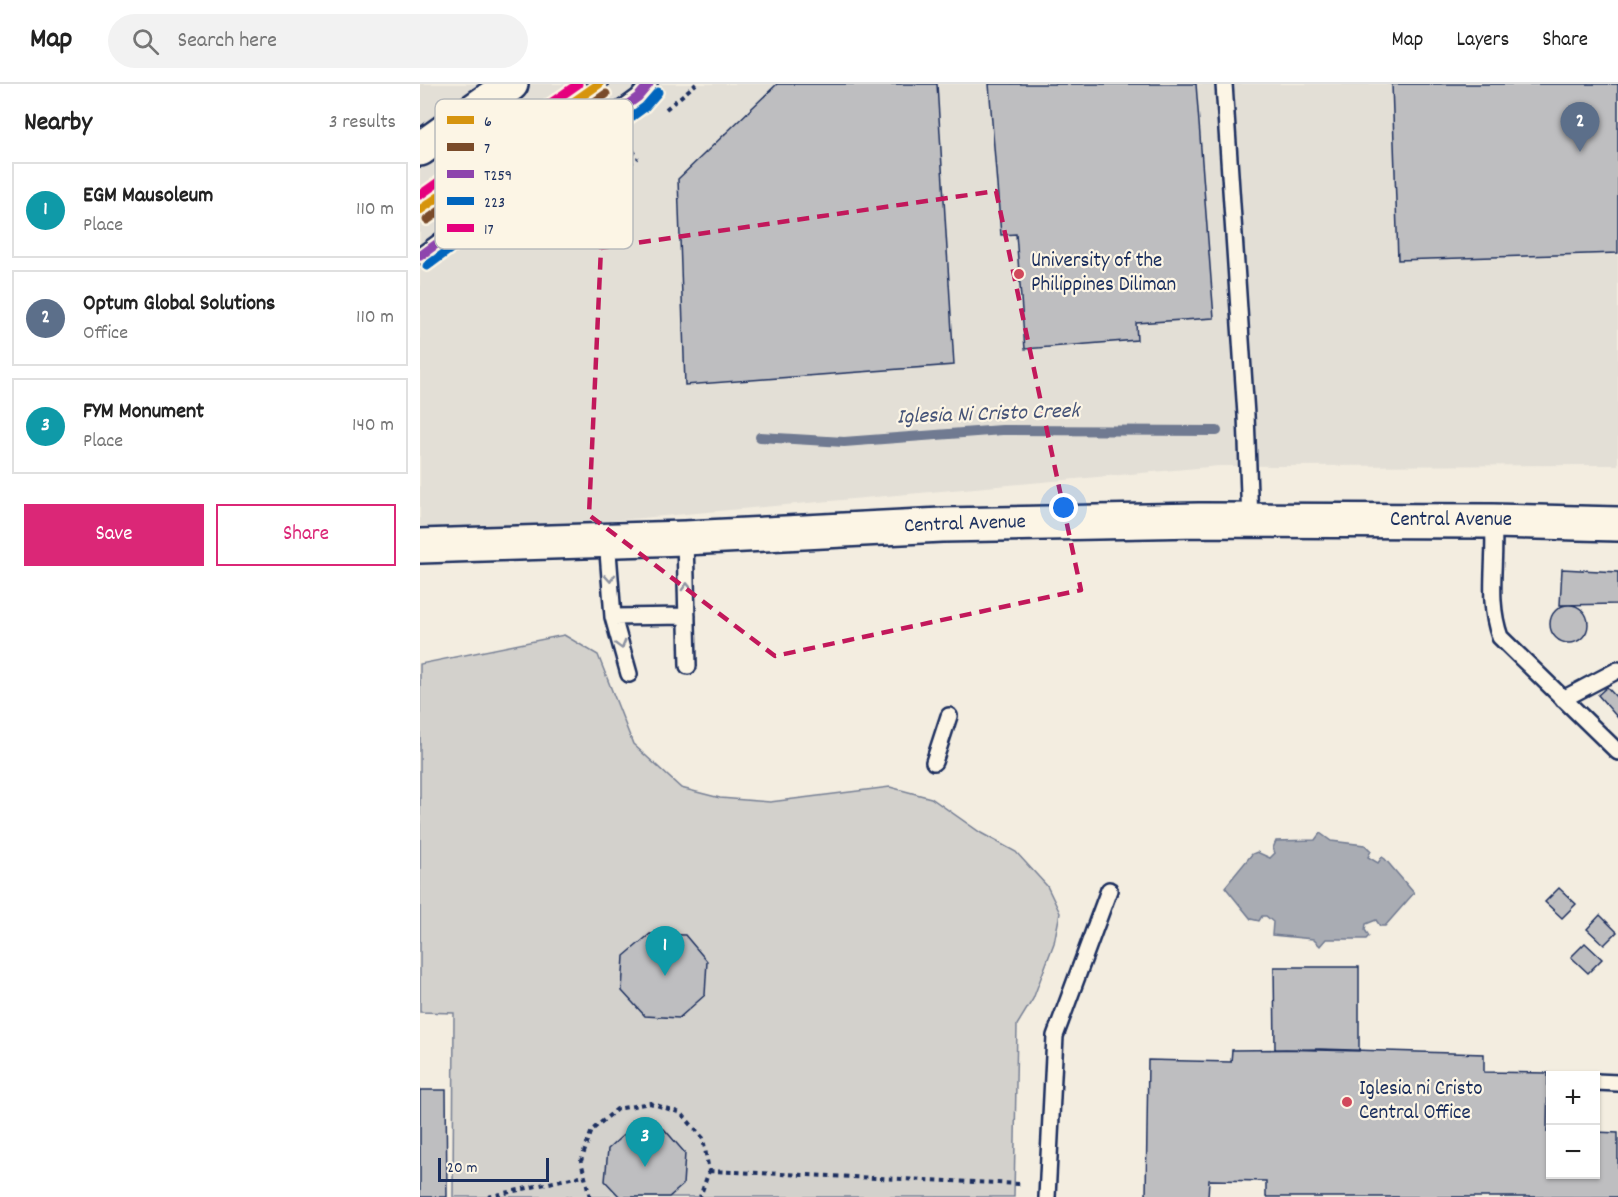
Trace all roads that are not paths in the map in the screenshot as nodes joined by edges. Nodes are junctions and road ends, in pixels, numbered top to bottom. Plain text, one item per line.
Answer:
1 (511, 84) edge
2 (599, 84) edge
3 (649, 84) edge
4 (1224, 84) edge
5 (490, 99) edge
6 (578, 99) edge
7 (633, 101) edge
8 (435, 138) edge
9 (420, 149) edge
10 (435, 199) edge
11 (420, 210) edge
12 (435, 245) edge
13 (420, 256) edge
14 (1250, 521) junction
15 (1493, 521) junction
16 (1618, 524) edge
17 (685, 538) junction
18 (608, 539) junction
19 (420, 546) edge
20 (687, 616) junction
21 (613, 617) junction
22 (688, 666) dead end
23 (1618, 670) edge
24 (629, 674) dead end
25 (1563, 699) junction
26 (949, 716) dead end
27 (1618, 752) edge
28 (934, 762) dead end
29 (1108, 890) dead end
30 (1600, 1082) edge
31 (1618, 1083) edge
32 (1047, 1191) edge

1 - 5 main road
2 - 6 lane
3 - 7 lane
4 - 14 lane
8 - 9 main road
10 - 11 lane
12 - 13 lane
14 - 15 main road, Central Avenue
14 - 17 main road, Central Avenue
15 - 16 main road, Central Avenue
15 - 25 lane
17 - 18 main road, Central Avenue
20 -> 17 lane
18 - 19 main road, Central Avenue
18 -> 21 lane
20 - 21 lane
20 - 22 lane
21 -> 24 lane
23 - 25 lane
25 - 27 lane
26 - 28 lane
29 - 32 lane
30 - 31 lane

